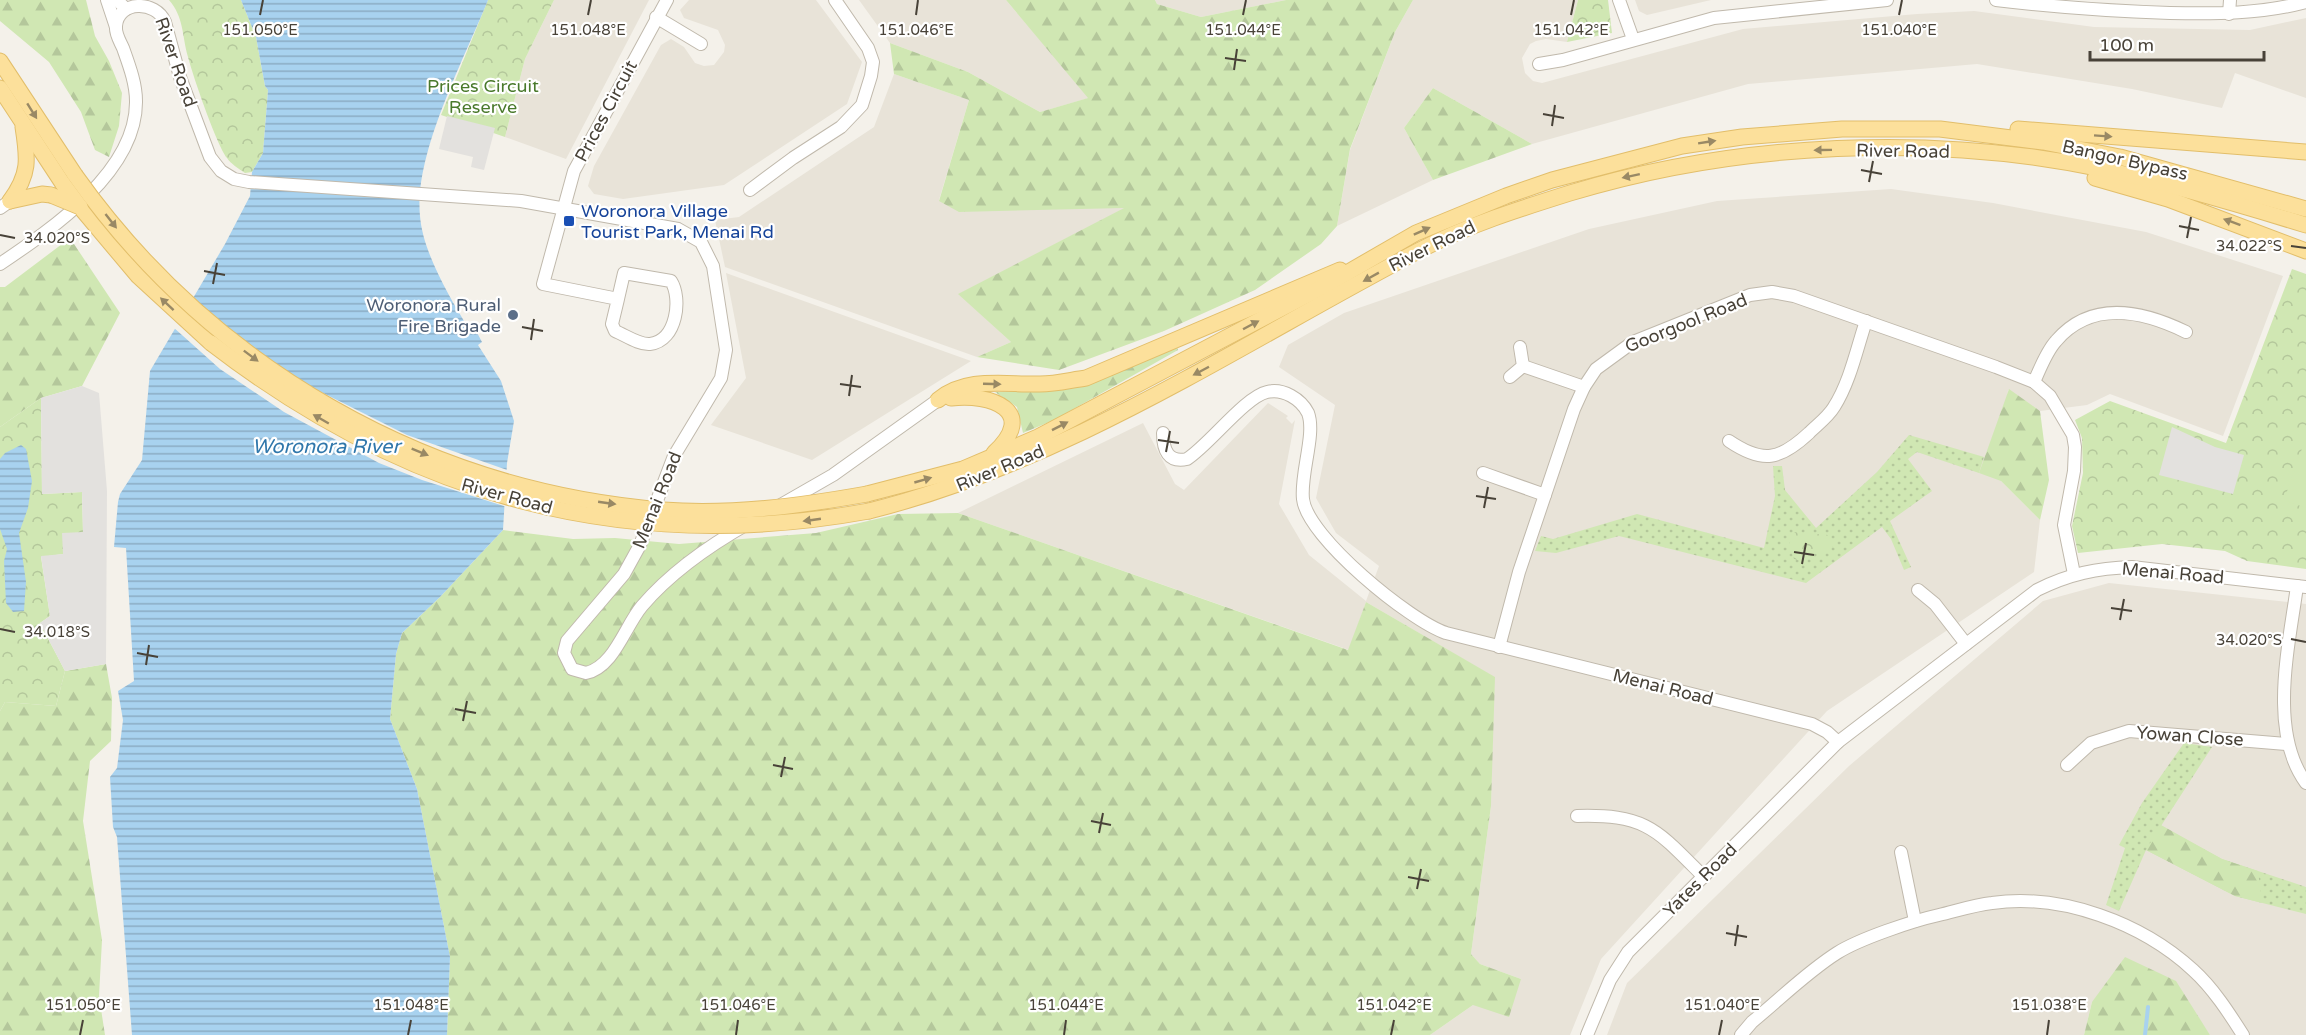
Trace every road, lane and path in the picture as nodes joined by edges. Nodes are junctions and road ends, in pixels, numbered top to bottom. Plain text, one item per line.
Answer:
1 (107, 0) edge
2 (667, 0) edge
3 (835, 0) edge
4 (1619, 0) edge
5 (1887, 0) edge
6 (1996, 0) edge
7 (2230, 0) edge
8 (2306, 2) edge
9 (130, 3) edge
10 (2229, 14) junction
11 (656, 17) junction
12 (116, 27) junction
13 (1633, 39) junction
14 (701, 44) dead end
15 (0, 61) edge
16 (1539, 64) dead end
17 (0, 88) edge
18 (22, 122) junction
19 (1940, 129) junction
20 (1966, 152) junction
21 (2306, 152) edge
22 (69, 179) junction
23 (249, 182) joint
24 (750, 190) dead end
25 (5, 204) edge
26 (80, 207) junction
27 (563, 207) junction
28 (2306, 209) edge
29 (2306, 225) edge
30 (2306, 251) edge
31 (1365, 261) junction
32 (0, 264) edge
33 (618, 299) junction
34 (1866, 321) junction
35 (2186, 332) dead end
36 (1520, 347) dead end
37 (1523, 366) junction
38 (1510, 377) dead end
39 (2034, 382) junction
40 (1584, 387) junction
41 (938, 399) junction
42 (1163, 433) dead end
43 (1729, 441) dead end
44 (988, 459) junction
45 (1483, 473) dead end
46 (1545, 495) junction
47 (2074, 574) junction
48 (2302, 586) edge
49 (1918, 590) dead end
50 (1966, 644) junction
51 (1499, 647) junction
52 (1838, 742) junction
53 (2286, 744) junction
54 (2067, 765) dead end
55 (2306, 783) edge
56 (1577, 816) dead end
57 (1901, 852) dead end
58 (1704, 877) junction
59 (1915, 921) junction
60 (1587, 1035) edge
61 (1741, 1035) edge
62 (2243, 1035) edge

1 - 12 street
2 - 11 street, Prices Circuit
3 - 24 street
4 - 13 street
5 - 13 street
6 - 10 street
7 - 10 street
8 - 10 street
9 - 12 street, River Road
9 - 23 street, River Road
11 - 14 street
11 - 27 street, Prices Circuit
12 - 32 street
13 - 16 street
15 -> 22 main road, River Road
17 - 18 main road, River Road
18 - 22 main road, River Road
18 - 25 main road
19 -> 21 main road
19 - 28 main road, Bangor Bypass
31 -> 19 main road, River Road
20 -> 26 main road, River Road, bridge
20 - 29 main road, Bangor Bypass
30 -> 20 main road
22 - 26 main road, River Road, bridge
22 -> 44 main road, River Road, bridge
23 - 27 street, Menai Road
25 - 26 main road, bridge
27 - 33 street, Prices Circuit
27 - 41 street, Menai Road
41 -> 31 main road
44 -> 31 main road, River Road
33 - 33 street
34 - 39 street, Goorgool Road
34 - 40 street, Goorgool Road
34 - 43 street
35 - 39 street
36 - 37 street
37 - 38 street
37 - 40 street
39 - 47 street, Goorgool Road
40 - 46 street, Goorgool Road
41 - 44 main road
42 - 51 street, Menai Road
45 - 46 street
46 - 51 street, Goorgool Road
47 - 48 street, Menai Road
47 - 50 street, Menai Road
48 - 53 street
49 - 50 street
50 - 52 street, Menai Road
51 - 52 street, Menai Road
52 - 58 street, Yates Road
53 - 54 street, Yowan Close
53 - 55 street
56 - 58 street
57 - 59 street
58 - 60 street, Yates Road
59 - 61 street
59 - 62 street

